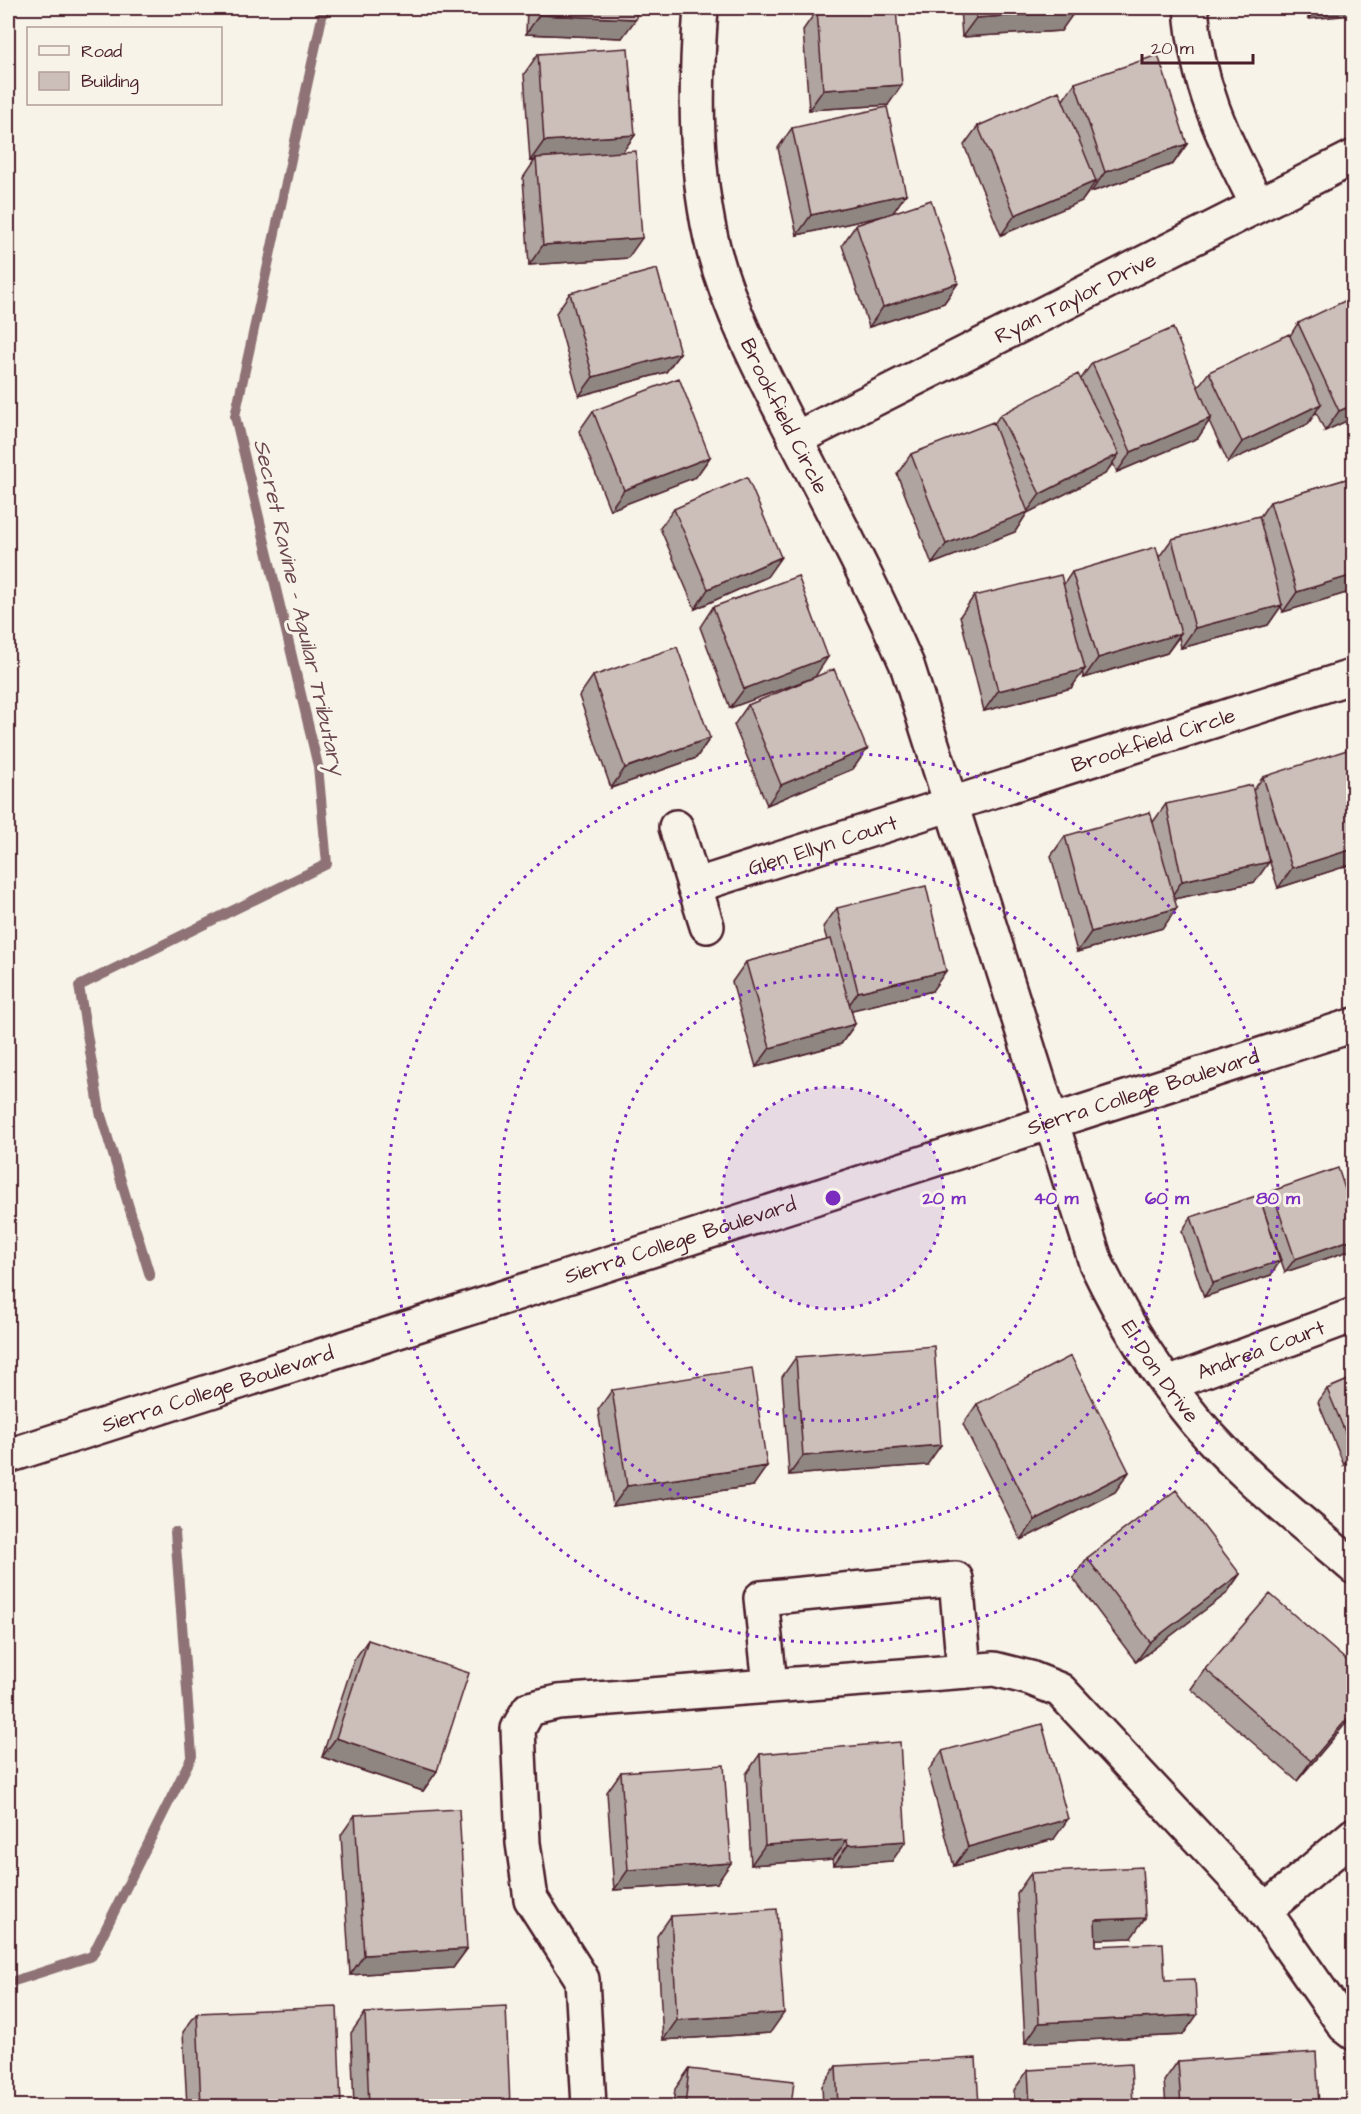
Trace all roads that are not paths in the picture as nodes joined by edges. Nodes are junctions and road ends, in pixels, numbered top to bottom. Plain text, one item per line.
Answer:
1 (701, 8) edge
2 (1191, 8) edge
3 (1353, 157) edge
4 (1257, 204) junction
5 (795, 438) junction
6 (1353, 676) edge
7 (952, 804) junction
8 (676, 827) dead end
9 (694, 886) junction
10 (707, 926) dead end
11 (1353, 1025) edge
12 (1051, 1120) junction
13 (1353, 1314) edge
14 (1168, 1384) junction
15 (8, 1456) edge
16 (1353, 1567) edge
17 (964, 1671) junction
18 (771, 1685) junction
19 (1353, 1835) edge
20 (1264, 1911) junction
21 (1353, 2033) edge
22 (589, 2106) edge

1 - 5 street, Brookfield Circle
2 - 4 street
3 - 4 street, Ryan Taylor Drive
4 - 5 street, Ryan Taylor Drive
5 - 7 street, Brookfield Circle
6 - 7 street, Brookfield Circle
7 - 9 street, Glen Ellyn Court
7 - 12 street, Brookfield Circle
8 - 9 street
9 - 10 street
11 - 12 street, Sierra College Boulevard
12 - 14 street, El Don Drive
12 - 15 street, Sierra College Boulevard
13 - 14 street, Andrea Court
14 - 16 street, El Don Drive
17 - 18 street
17 - 18 street
17 - 20 street
18 - 22 street
19 - 20 street
20 - 21 street

